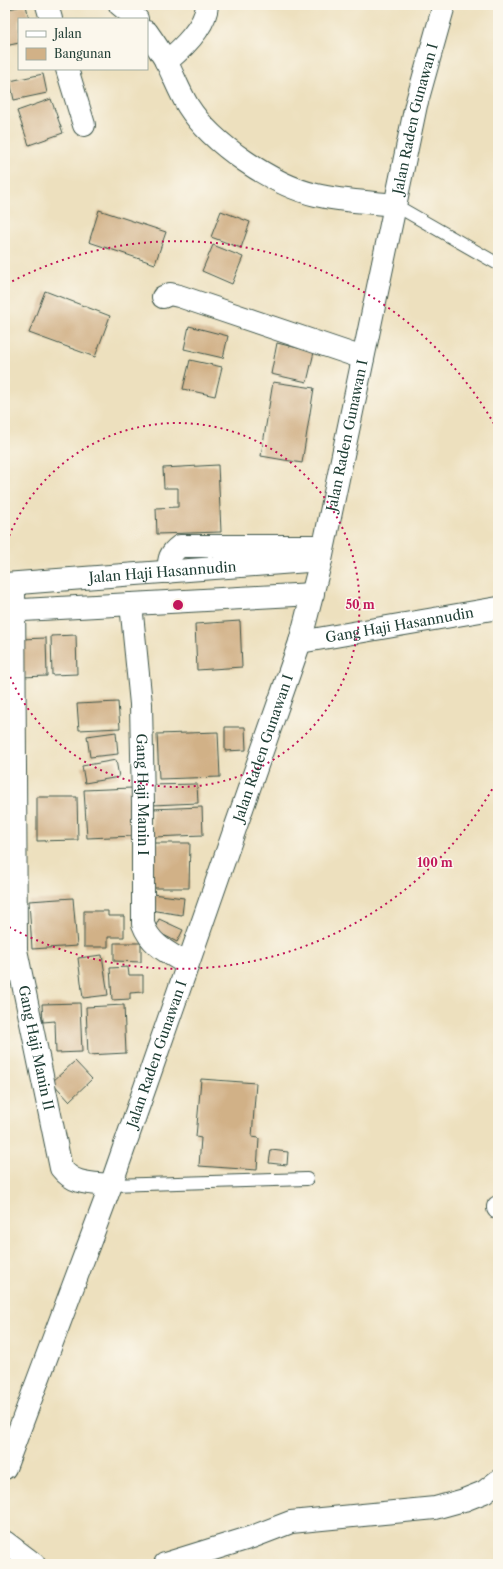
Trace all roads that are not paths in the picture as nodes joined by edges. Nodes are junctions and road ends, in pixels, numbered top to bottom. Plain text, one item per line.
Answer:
1 (47, 5) edge
2 (120, 5) edge
3 (207, 5) edge
4 (444, 5) edge
5 (51, 18) edge
6 (136, 18) edge
7 (148, 33) edge
8 (173, 56) junction
9 (67, 70) edge
10 (84, 125) dead end
11 (395, 205) junction
12 (498, 264) edge
13 (163, 297) dead end
14 (363, 358) junction
15 (322, 553) junction
16 (158, 572) junction
17 (9, 584) edge
18 (312, 594) junction
19 (139, 604) junction
20 (498, 608) edge
21 (9, 611) edge
22 (300, 642) junction
23 (11, 951) edge
24 (187, 964) junction
25 (307, 1179) dead end
26 (111, 1185) junction
27 (9, 1446) edge
28 (5, 1468) edge
29 (498, 1481) edge
30 (5, 1542) edge
31 (34, 1564) edge
32 (165, 1564) edge

1 - 5 main road
2 - 6 main road
3 - 8 main road
4 - 11 main road, Jalan Raden Gunawan I
7 - 8 main road
8 - 11 main road
9 - 10 main road
11 - 12 lane
11 - 14 main road, Jalan Raden Gunawan I
13 - 14 main road
14 - 15 main road, Jalan Raden Gunawan I
15 - 16 main road, Gang Haji Manin I
15 - 18 main road, Jalan Raden Gunawan I
16 - 17 main road, Jalan Haji Hasannudin
16 - 19 main road, Gang Haji Manin I
17 - 21 main road, Gang Haji Manin II
18 - 19 main road, Jalan Haji Hasannudin
18 - 22 main road, Jalan Raden Gunawan I
19 - 21 main road, Jalan Haji Hasannudin
19 - 24 main road, Gang Haji Manin I
20 - 22 main road, Gang Haji Hasannudin
21 - 23 main road, Gang Haji Manin II
22 - 24 main road, Jalan Raden Gunawan I
23 - 26 main road, Gang Haji Manin II
24 - 26 main road, Jalan Raden Gunawan I
25 - 26 lane
26 - 27 main road, Jalan Raden Gunawan I
27 - 28 main road, Jalan Raden Gunawan I
29 - 32 main road
30 - 31 main road

